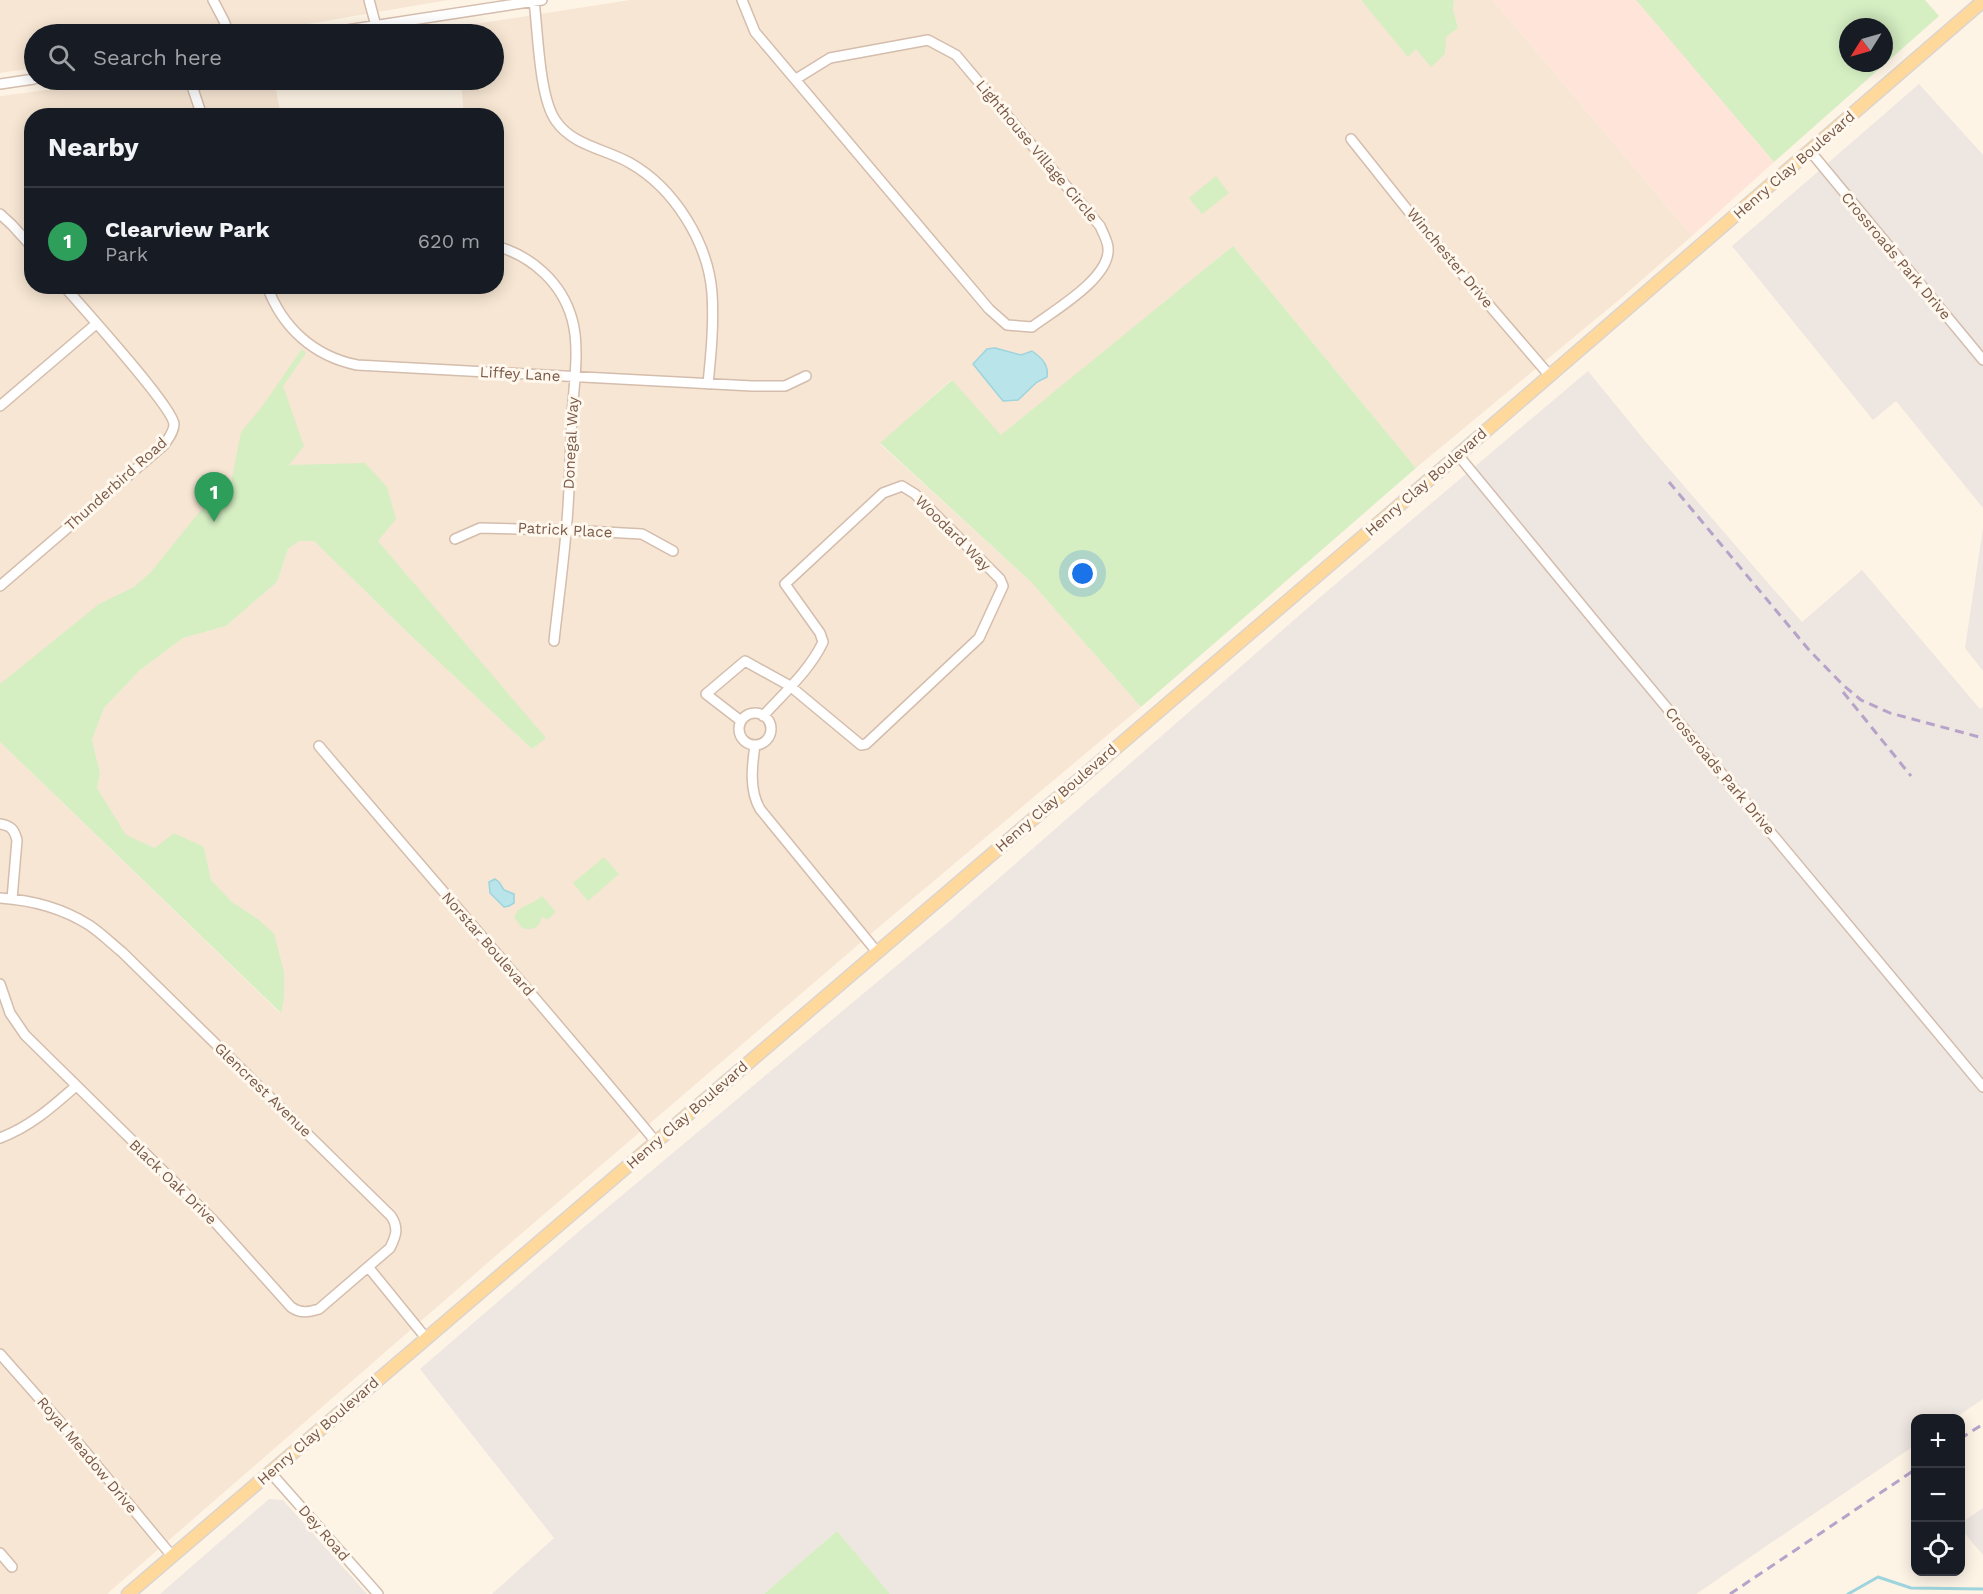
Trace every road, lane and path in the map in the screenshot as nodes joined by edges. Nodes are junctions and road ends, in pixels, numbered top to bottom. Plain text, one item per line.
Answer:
1 (213, 0) edge
2 (369, 0) edge
3 (742, 0) edge
4 (538, 1) edge
5 (1983, 1) edge
6 (226, 24) edge
7 (375, 24) edge
8 (388, 24) edge
9 (796, 79) junction
10 (24, 80) edge
11 (0, 84) edge
12 (193, 90) edge
13 (199, 108) edge
14 (1351, 139) dead end
15 (1810, 151) junction
16 (0, 214) edge
17 (24, 238) edge
18 (504, 249) edge
19 (71, 294) edge
20 (270, 294) edge
21 (96, 324) junction
22 (1983, 360) edge
23 (574, 376) junction
24 (806, 376) dead end
25 (1550, 376) junction
26 (708, 384) junction
27 (0, 406) edge
28 (1458, 454) junction
29 (567, 530) junction
30 (455, 539) dead end
31 (673, 551) dead end
32 (0, 586) edge
33 (555, 641) dead end
34 (790, 686) junction
35 (763, 716) junction
36 (741, 722) junction
37 (755, 745) junction
38 (320, 746) dead end
39 (0, 824) edge
40 (0, 899) edge
41 (12, 899) junction
42 (877, 952) junction
43 (0, 984) edge
44 (76, 1086) junction
45 (1983, 1087) edge
46 (0, 1138) edge
47 (656, 1142) junction
48 (369, 1268) junction
49 (426, 1338) junction
50 (0, 1354) edge
51 (270, 1472) junction
52 (0, 1553) edge
53 (172, 1556) junction
54 (12, 1567) dead end
55 (128, 1594) edge
56 (378, 1594) edge

1 - 6 street
2 - 7 street
3 - 9 street, Lighthouse Village Circle
4 - 8 street
4 - 26 street
5 - 15 main road, Henry Clay Boulevard
9 - 9 street, Lighthouse Village Circle
10 - 11 street
12 - 13 street
14 - 25 street, Winchester Drive
15 - 22 street, Crossroads Park Drive
15 - 25 main road, Henry Clay Boulevard
16 - 17 street
18 - 23 street, Donegal Way
19 - 21 street, Thunderbird Road
20 - 23 street, Liffey Lane
21 - 27 street
21 - 32 street, Thunderbird Road
23 - 26 street, Liffey Lane
23 - 29 street, Donegal Way
24 - 26 street, Liffey Lane
25 - 28 main road, Henry Clay Boulevard
28 - 42 main road, Henry Clay Boulevard
28 - 45 street, Crossroads Park Drive
29 - 30 street, Patrick Place
29 - 31 street, Patrick Place
29 - 33 street, Donegal Way
34 - 34 street, Woodard Way
34 - 35 street, Woodard Way
34 - 36 street, Woodard Way
35 - 36 street
35 - 37 street
36 - 37 street, Woodard Way
37 - 42 street
38 - 47 street, Norstar Boulevard
39 - 41 street
40 - 41 street, Glencrest Avenue
41 - 48 street, Glencrest Avenue
42 - 47 main road, Henry Clay Boulevard
43 - 44 street, Black Oak Drive
44 - 46 street
44 - 48 street, Black Oak Drive
47 - 49 main road, Henry Clay Boulevard
48 - 49 street
49 - 51 main road, Henry Clay Boulevard
50 - 53 street, Royal Meadow Drive
51 - 53 main road, Henry Clay Boulevard
51 - 56 street, Dey Road
52 - 54 street
53 - 55 main road, Henry Clay Boulevard

